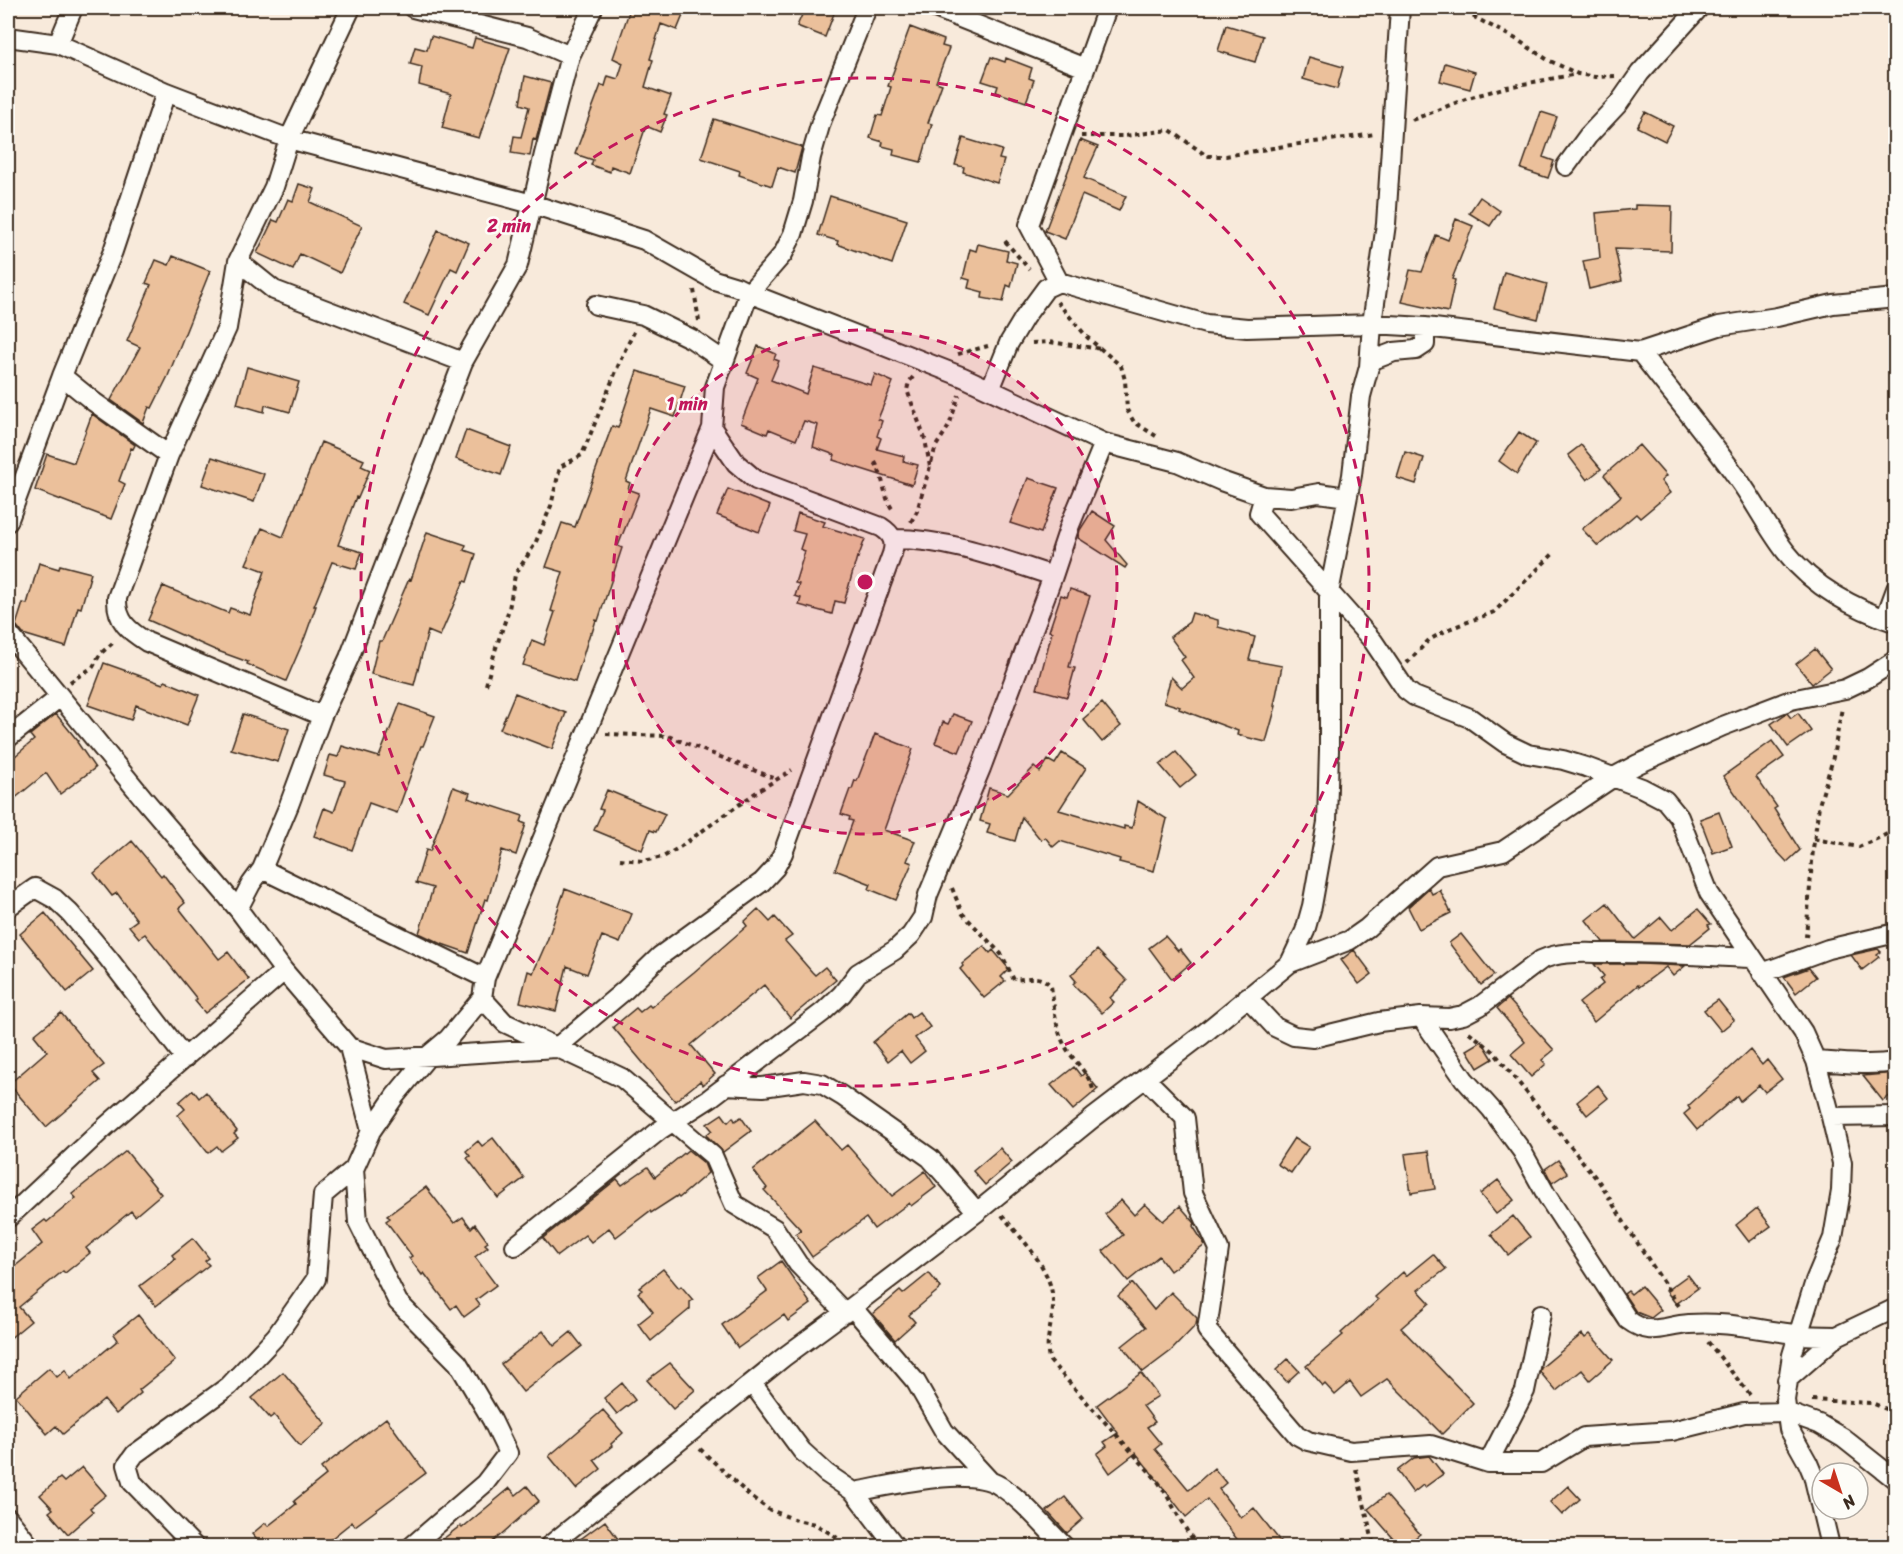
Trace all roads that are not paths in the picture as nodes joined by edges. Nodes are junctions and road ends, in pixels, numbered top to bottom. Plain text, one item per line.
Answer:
1 (73, 8) edge
2 (351, 8) edge
3 (413, 8) edge
4 (593, 8) edge
5 (867, 8) edge
6 (935, 8) edge
7 (1107, 8) edge
8 (1400, 8) edge
9 (1699, 8) edge
10 (8, 37) edge
11 (58, 44) junction
12 (570, 56) junction
13 (1085, 68) junction
14 (166, 92) junction
15 (289, 139) junction
16 (1566, 166) dead end
17 (532, 204) junction
18 (238, 261) junction
19 (1052, 285) junction
20 (749, 293) junction
21 (1896, 298) edge
22 (596, 304) dead end
23 (1372, 324) junction
24 (1425, 327) junction
25 (1640, 352) junction
26 (724, 361) junction
27 (463, 362) junction
28 (1369, 367) junction
29 (62, 376) junction
30 (990, 390) junction
31 (712, 428) junction
32 (1104, 443) junction
33 (169, 455) junction
34 (1264, 496) junction
35 (1347, 497) junction
36 (8, 522) edge
37 (894, 539) junction
38 (1053, 576) junction
39 (1896, 589) edge
40 (1329, 593) junction
41 (1890, 621) edge
42 (8, 633) edge
43 (1896, 660) edge
44 (58, 695) junction
45 (322, 716) junction
46 (8, 738) edge
47 (1612, 778) junction
48 (262, 870) junction
49 (8, 907) edge
50 (238, 909) junction
51 (1896, 933) edge
52 (1290, 963) junction
53 (1757, 966) junction
54 (284, 971) junction
55 (485, 978) junction
56 (1247, 997) junction
57 (482, 998) junction
58 (1421, 1017) junction
59 (349, 1047) junction
60 (556, 1048) junction
61 (429, 1055) junction
62 (185, 1058) junction
63 (1816, 1061) junction
64 (1896, 1062) edge
65 (1145, 1078) junction
66 (726, 1085) junction
67 (1896, 1116) edge
68 (1831, 1117) junction
69 (672, 1120) junction
70 (371, 1131) junction
71 (354, 1169) junction
72 (983, 1206) junction
73 (8, 1218) edge
74 (514, 1246) dead end
75 (1896, 1308) edge
76 (848, 1310) junction
77 (1541, 1314) dead end
78 (1798, 1335) junction
79 (1837, 1336) junction
80 (1787, 1380) junction
81 (752, 1383) junction
82 (1786, 1406) junction
83 (1488, 1463) junction
84 (989, 1480) junction
85 (1896, 1480) edge
86 (854, 1492) junction
87 (8, 1518) edge
88 (30, 1546) edge
89 (194, 1546) edge
90 (412, 1546) edge
91 (549, 1546) edge
92 (896, 1546) edge
93 (1064, 1546) edge
94 (1830, 1546) edge

1 - 11 street
2 - 15 street
3 - 12 street
4 - 12 street
5 - 20 street
6 - 13 street
7 - 13 street
8 - 23 street
9 - 16 street
10 - 11 street
11 - 14 street
12 - 17 street
13 - 19 street
14 - 15 street
14 - 29 street
15 - 17 street
15 - 18 street
17 - 20 street
17 - 27 street
18 - 27 street
18 - 33 street
19 - 23 street
19 - 30 street
20 - 26 street
20 - 30 street
21 - 25 street
22 - 26 street
23 - 24 street
23 - 28 street
24 - 25 street
24 - 28 street
25 - 41 street
26 - 31 street
27 - 45 street
28 - 35 street
29 - 33 street
29 - 36 street
30 - 32 street
31 - 37 street
31 - 55 street
32 - 34 street
32 - 38 street
33 - 45 street
34 - 35 street
34 - 40 street
35 - 40 street
37 - 38 street
37 - 60 street
38 - 66 street
39 - 41 street
40 - 47 street
40 - 52 street
42 - 44 street
43 - 47 street
44 - 46 street
44 - 50 street
45 - 48 street
47 - 52 street
47 - 53 street
48 - 50 street
48 - 55 street
49 - 62 street
50 - 54 street
51 - 53 street
52 - 56 street
53 - 58 street
53 - 63 street
54 - 59 street
54 - 62 street
55 - 57 street
56 - 58 street
56 - 65 street
57 - 60 street
57 - 61 street
58 - 78 street
59 - 61 street
59 - 70 street
60 - 61 street
60 - 69 street
61 - 70 street
62 - 73 street
63 - 64 street
63 - 68 street
65 - 72 street
65 - 83 street
66 - 69 street
66 - 72 street
67 - 68 street
68 - 78 street
69 - 74 street
69 - 76 street
70 - 71 street
71 - 89 street
71 - 90 street
72 - 76 street
75 - 79 street
76 - 81 street
76 - 84 street
77 - 83 street
78 - 79 street
78 - 80 street
79 - 80 street
80 - 82 street
81 - 86 street
81 - 91 street
82 - 83 street
82 - 85 street
82 - 94 street
84 - 86 street
84 - 93 street
86 - 92 street
87 - 88 street

